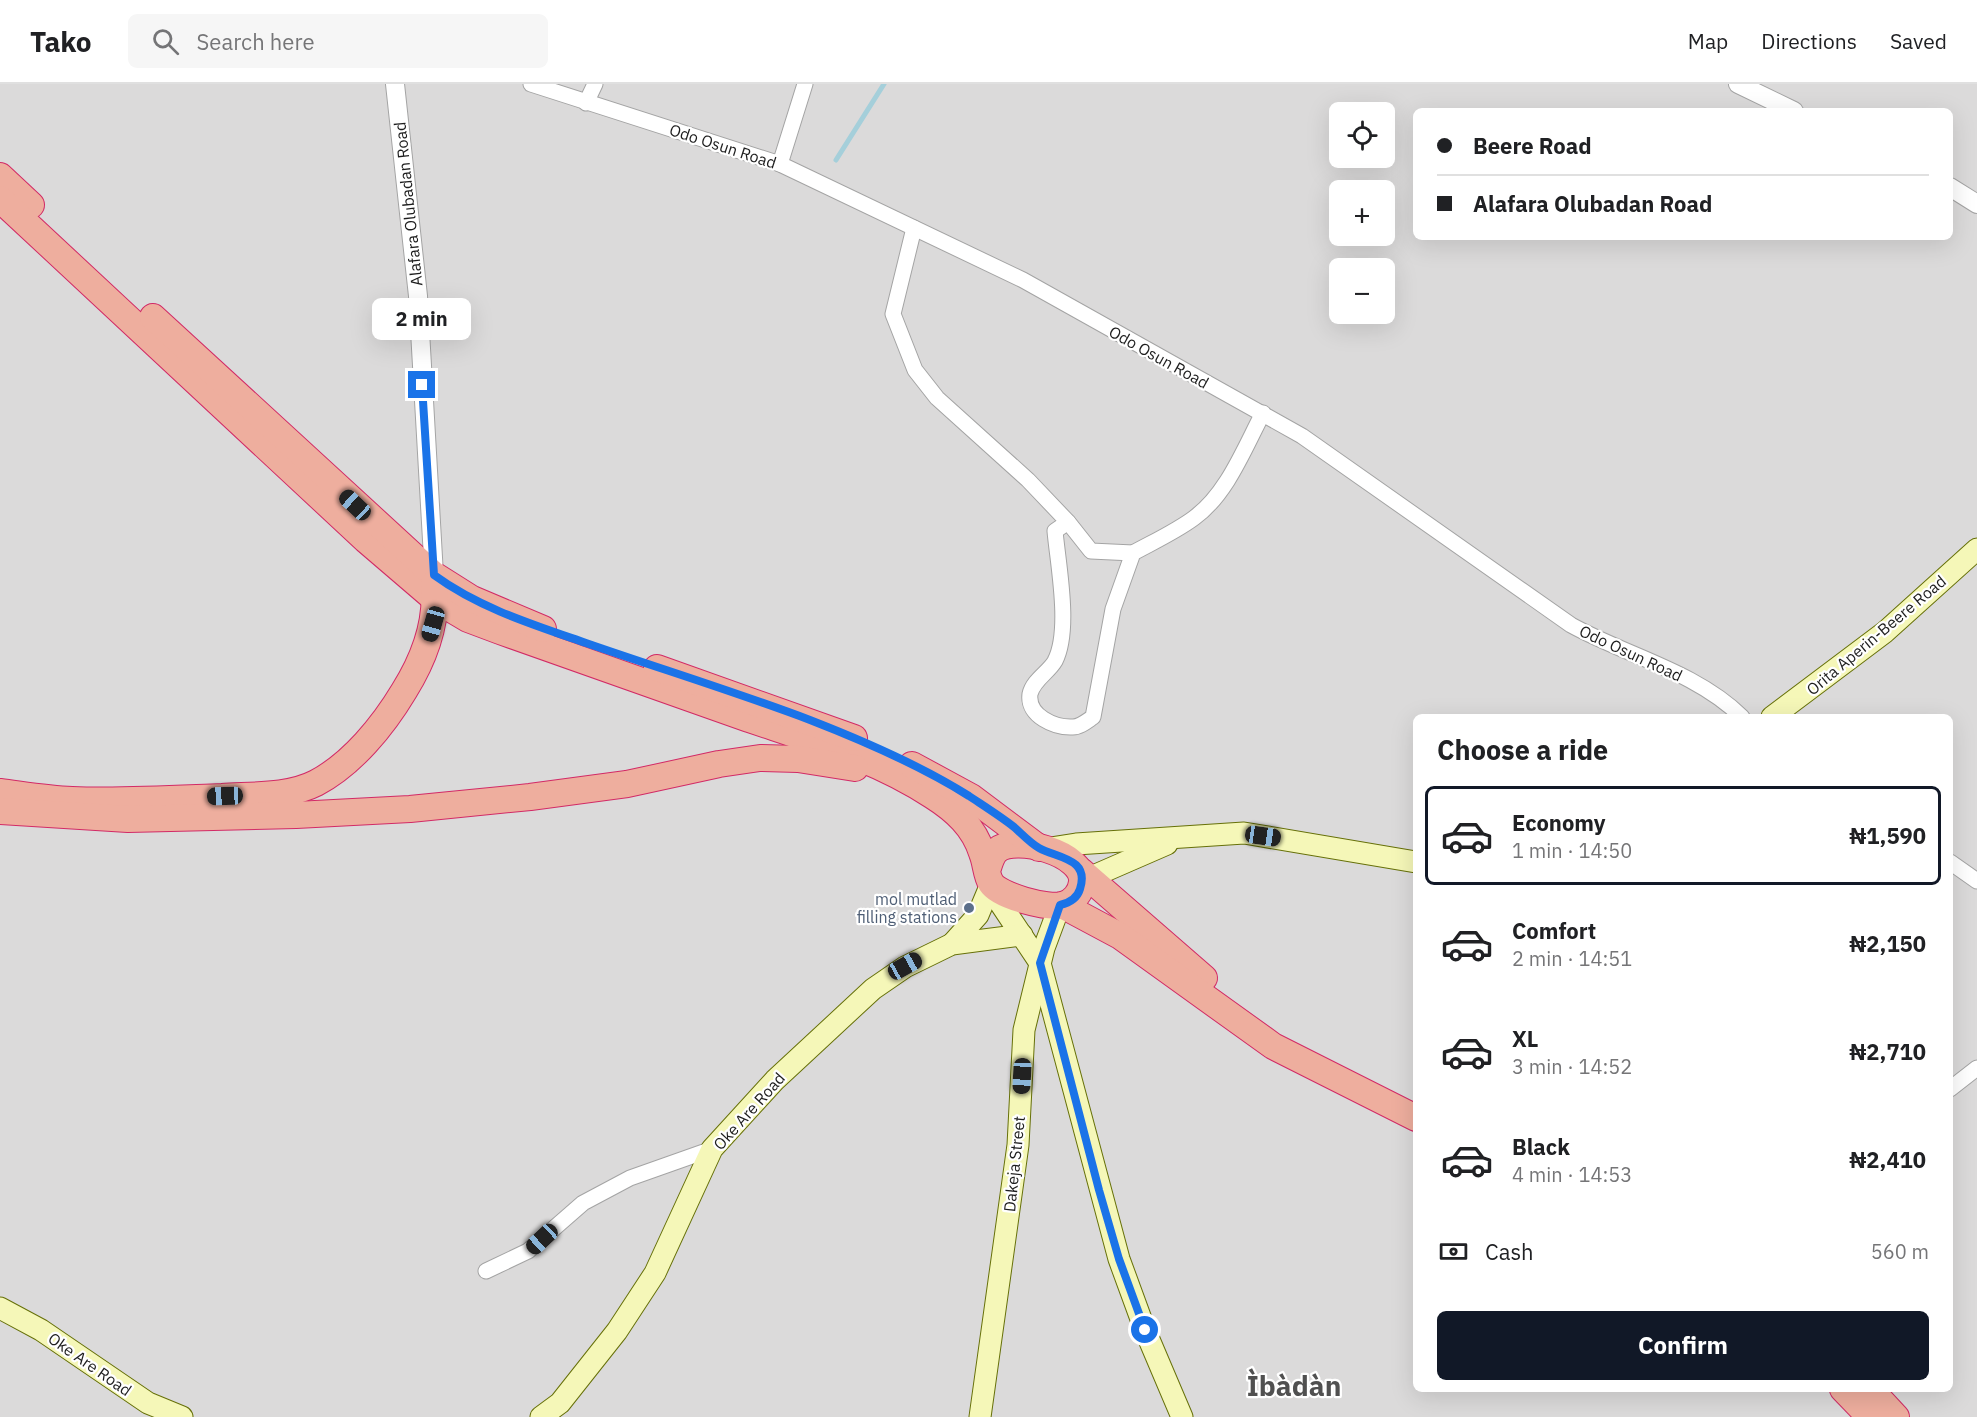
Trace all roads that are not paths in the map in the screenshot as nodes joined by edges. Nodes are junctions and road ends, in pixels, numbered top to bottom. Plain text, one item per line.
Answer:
1 (395, 84) edge
2 (531, 84) edge
3 (595, 84) edge
4 (805, 84) edge
5 (1738, 84) edge
6 (586, 103) junction
7 (1788, 108) edge
8 (780, 164) junction
9 (0, 176) edge
10 (1953, 189) edge
11 (0, 199) edge
12 (1977, 204) edge
13 (914, 228) junction
14 (187, 361) junction
15 (1263, 413) junction
16 (1068, 522) junction
17 (1977, 549) edge
18 (1132, 553) junction
19 (434, 575) junction
20 (436, 600) junction
21 (1739, 714) edge
22 (1776, 714) edge
23 (907, 774) junction
24 (0, 792) edge
25 (158, 809) junction
26 (0, 811) edge
27 (1181, 838) junction
28 (1041, 849) junction
29 (1413, 862) edge
30 (1953, 864) edge
31 (1084, 877) junction
32 (991, 881) junction
33 (1977, 881) edge
34 (1061, 905) junction
35 (1022, 935) junction
36 (952, 944) junction
37 (1040, 963) junction
38 (1977, 1068) edge
39 (1368, 1086) junction
40 (1953, 1087) edge
41 (1413, 1101) edge
42 (1413, 1116) edge
43 (712, 1149) junction
44 (486, 1271) dead end
45 (0, 1308) edge
46 (1846, 1392) edge
47 (1873, 1392) edge
48 (182, 1417) edge
49 (541, 1417) edge
50 (980, 1417) edge
51 (1182, 1417) edge
52 (1870, 1417) edge
53 (1896, 1417) edge

1 - 19 street, Alafara Olubadan Road
2 - 6 street, Odo Osun Road
3 - 6 street
4 - 8 street
5 - 7 street
6 - 8 street, Odo Osun Road
8 - 13 street, Odo Osun Road
9 - 14 highway
10 - 12 street
11 - 14 highway
13 - 15 street, Odo Osun Road
13 - 16 street
14 - 19 highway
14 - 20 highway
15 - 18 street
15 - 21 street, Odo Osun Road
16 - 18 street
16 - 18 street
17 - 22 main road, Orita Aperin-Beere Road
19 - 20 highway
19 - 23 highway
20 - 23 highway
20 - 25 highway
23 - 25 highway
23 - 28 highway
23 - 32 highway
24 - 25 highway
25 - 26 highway
27 - 28 main road
27 - 29 main road
27 - 31 main road
28 - 31 highway
28 - 32 highway
30 - 33 street
31 - 34 highway
31 - 39 highway
32 - 34 highway
32 - 35 main road
32 - 36 main road, Oke Are Road
34 - 37 main road, Dakeja Street
34 - 39 highway
35 - 36 main road, Oke Are Road
35 - 37 main road
36 - 43 main road, Oke Are Road
37 - 50 main road, Dakeja Street
37 - 51 main road
38 - 40 street
39 - 41 highway
39 - 42 highway
43 - 44 street
43 - 49 main road, Oke Are Road
45 - 48 main road, Oke Are Road
46 - 52 highway
47 - 53 highway

